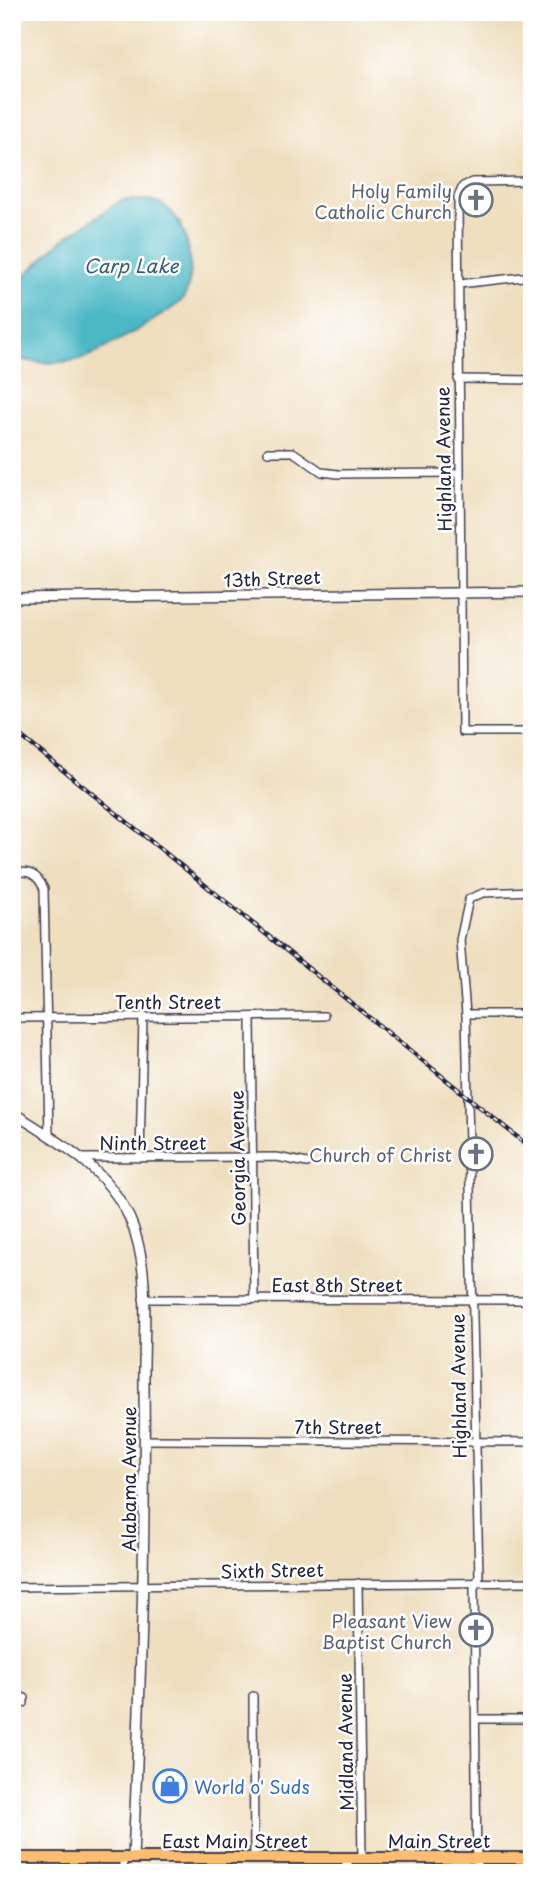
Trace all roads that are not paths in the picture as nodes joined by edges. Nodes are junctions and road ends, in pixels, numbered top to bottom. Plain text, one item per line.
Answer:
1 (532, 181) edge
2 (532, 275) edge
3 (459, 284) junction
4 (458, 379) junction
5 (532, 380) edge
6 (268, 452) dead end
7 (459, 472) junction
8 (532, 592) edge
9 (461, 593) junction
10 (12, 598) edge
11 (532, 732) edge
12 (12, 872) edge
13 (532, 891) edge
14 (466, 1014) junction
15 (532, 1014) edge
16 (143, 1016) junction
17 (324, 1016) dead end
18 (47, 1017) junction
19 (251, 1017) junction
20 (12, 1018) edge
21 (12, 1112) edge
22 (49, 1136) junction
23 (83, 1158) junction
24 (140, 1158) junction
25 (252, 1158) junction
26 (307, 1163) dead end
27 (143, 1299) junction
28 (254, 1299) junction
29 (471, 1300) junction
30 (532, 1300) edge
31 (145, 1440) junction
32 (475, 1442) junction
33 (532, 1442) edge
34 (358, 1583) junction
35 (476, 1583) junction
36 (532, 1583) edge
37 (12, 1587) edge
38 (143, 1588) junction
39 (12, 1694) edge
40 (253, 1696) dead end
41 (12, 1705) edge
42 (476, 1719) junction
43 (532, 1719) edge
44 (12, 1858) edge
45 (128, 1858) junction
46 (254, 1858) junction
47 (347, 1858) junction
48 (362, 1858) junction
49 (477, 1858) junction
50 (532, 1858) edge
51 (123, 1873) edge
52 (347, 1873) edge
53 (477, 1873) edge

1 - 3 street, Highland Avenue
2 - 3 street
3 - 4 street, Highland Avenue
4 - 5 street
4 - 7 street, Highland Avenue
6 - 7 street
7 - 9 street, Highland Avenue
8 - 9 street, 13th Street
9 - 10 street, 13th Street
9 - 11 street, Highland Avenue
12 - 18 street
13 - 14 street, Highland Avenue
14 - 15 street
14 - 29 street, Highland Avenue
16 - 18 street, Tenth Street
16 - 19 street, Tenth Street
16 - 24 street
17 - 19 street, Tenth Street
18 - 20 street, Tenth Street
18 - 22 street
19 - 25 street, Georgia Avenue
21 - 22 street, Alabama Avenue
22 - 23 street, Alabama Avenue
23 - 24 street, Ninth Street
23 - 27 street, Alabama Avenue
24 - 25 street, Ninth Street
25 - 26 street, Ninth Street
25 - 28 street, Georgia Avenue
27 - 28 street, East 8th Street
27 - 31 street, Alabama Avenue
28 - 29 street, East 8th Street
29 - 30 street, East 8th Street
29 - 32 street, Highland Avenue
31 - 32 street, 7th Street
31 - 38 street, Alabama Avenue
32 - 33 street, 7th Street
32 - 35 street, Highland Avenue
34 - 35 street, Sixth Street
34 - 38 street, Sixth Street
34 - 48 street, Midland Avenue
35 - 36 street, Sixth Street
35 - 42 street, Highland Avenue
37 - 38 street, Sixth Street
38 - 45 street, Alabama Avenue
39 - 41 street
40 - 46 street
42 - 43 street
42 - 49 street, Highland Avenue
44 - 45 main road
45 - 46 main road, East Main Street
45 - 51 street, Alabama Avenue
46 - 47 main road, East Main Street
47 - 48 main road, Main Street
47 - 52 street
48 - 49 main road, Main Street
49 - 50 main road, Main Street
49 - 53 street, Highland Avenue

